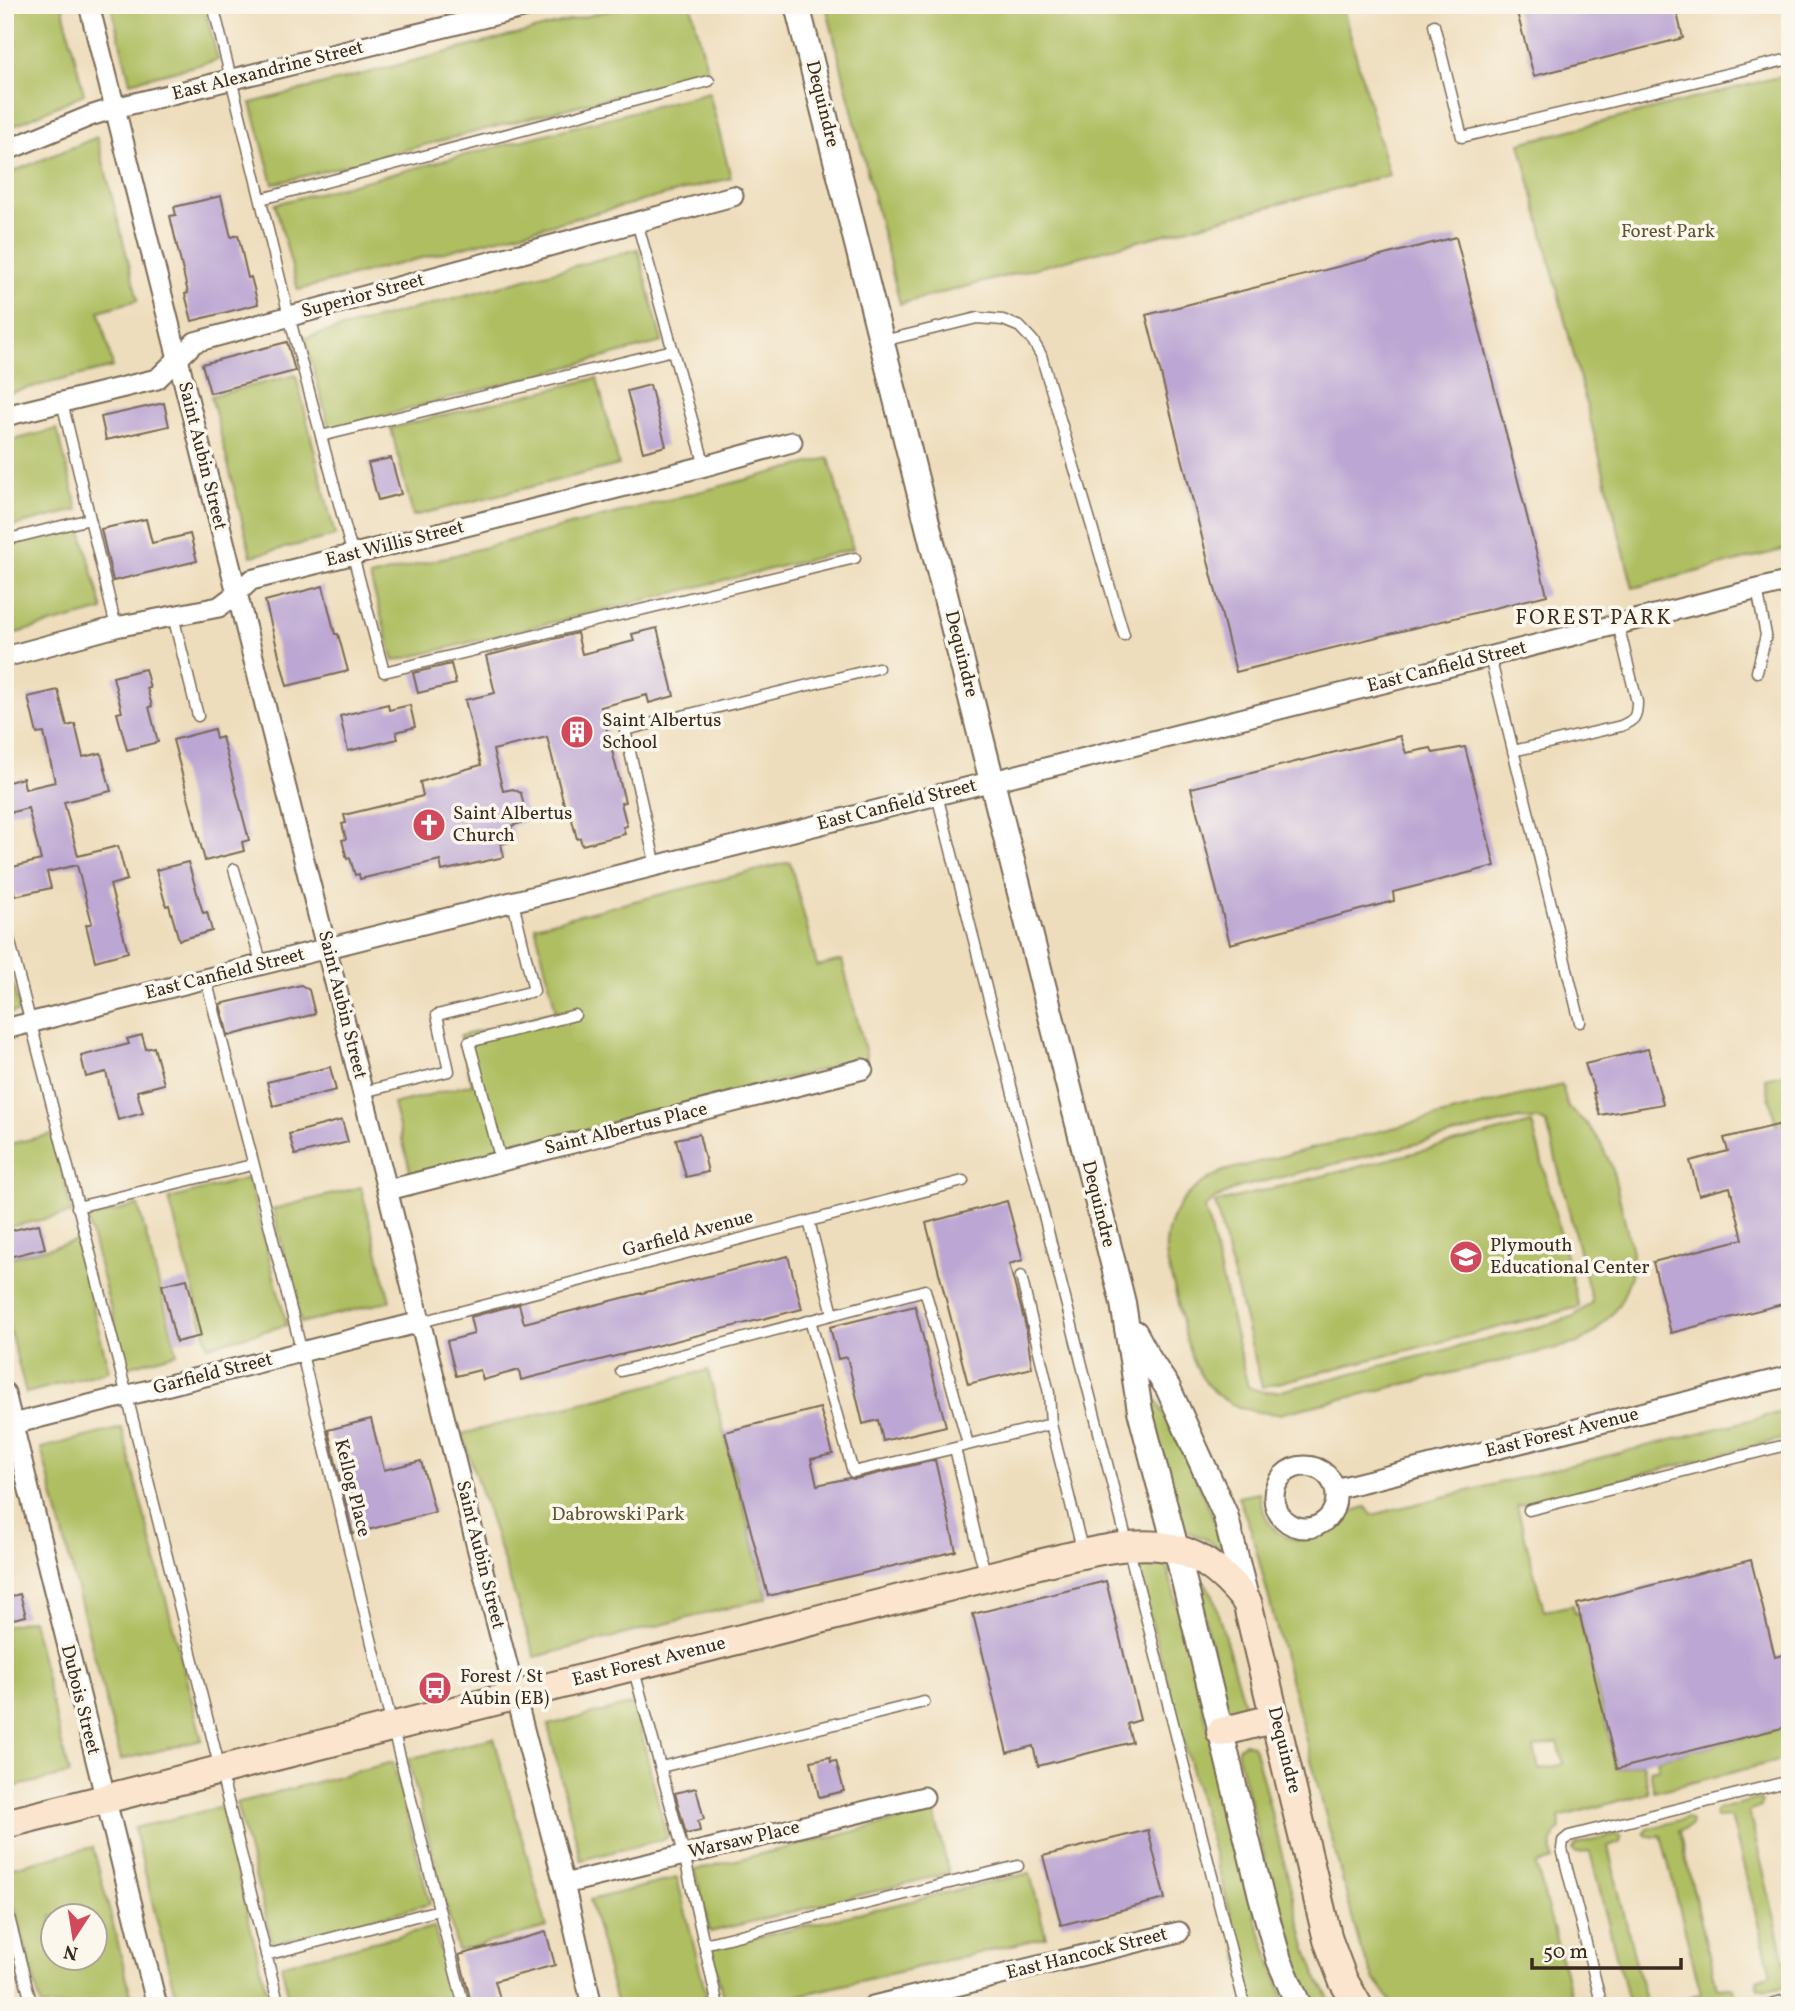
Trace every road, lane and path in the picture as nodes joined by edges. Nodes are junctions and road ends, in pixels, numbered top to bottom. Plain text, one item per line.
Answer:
1 (89, 5) edge
2 (213, 5) edge
3 (535, 5) edge
4 (797, 5) edge
5 (1434, 25) dead end
6 (1790, 58) edge
7 (232, 80) junction
8 (709, 81) dead end
9 (115, 108) junction
10 (5, 151) edge
11 (733, 196) dead end
12 (261, 199) junction
13 (637, 222) junction
14 (289, 316) junction
15 (882, 342) junction
16 (673, 350) junction
17 (178, 359) junction
18 (62, 402) junction
19 (5, 416) edge
20 (321, 436) junction
21 (792, 442) dead end
22 (705, 466) junction
23 (90, 519) junction
24 (5, 540) edge
25 (352, 555) junction
26 (855, 558) dead end
27 (1790, 581) edge
28 (1757, 589) junction
29 (236, 594) junction
30 (173, 616) junction
31 (1618, 624) junction
32 (116, 627) junction
33 (1125, 635) dead end
34 (5, 657) edge
35 (1490, 657) junction
36 (878, 668) dead end
37 (1757, 672) dead end
38 (198, 716) dead end
39 (1513, 751) junction
40 (993, 781) junction
41 (937, 795) junction
42 (656, 866) junction
43 (234, 869) dead end
44 (513, 902) junction
45 (5, 923) edge
46 (327, 948) junction
47 (262, 965) junction
48 (206, 979) junction
49 (575, 1015) dead end
50 (1580, 1022) dead end
51 (30, 1023) junction
52 (5, 1029) edge
53 (863, 1069) dead end
54 (363, 1092) junction
55 (502, 1161) junction
56 (252, 1165) junction
57 (963, 1181) dead end
58 (388, 1190) junction
59 (77, 1207) junction
60 (809, 1221) junction
61 (1021, 1276) dead end
62 (1122, 1303) junction
63 (833, 1314) junction
64 (810, 1320) junction
65 (421, 1322) junction
66 (301, 1352) junction
67 (621, 1371) dead end
68 (1790, 1376) edge
69 (5, 1393) edge
70 (127, 1396) junction
71 (1051, 1424) junction
72 (9, 1425) edge
73 (968, 1444) junction
74 (1790, 1444) edge
75 (955, 1448) junction
76 (1335, 1489) dead end
77 (1529, 1510) dead end
78 (1127, 1545) junction
79 (1176, 1548) junction
80 (1083, 1553) junction
81 (987, 1577) junction
82 (1247, 1602) junction
83 (633, 1666) junction
84 (516, 1695) junction
85 (924, 1702) dead end
86 (1276, 1718) junction
87 (392, 1726) junction
88 (1221, 1732) junction
89 (660, 1767) junction
90 (219, 1770) junction
91 (1790, 1781) edge
92 (924, 1797) dead end
93 (105, 1799) junction
94 (5, 1824) edge
95 (684, 1854) junction
96 (1018, 1866) dead end
97 (564, 1884) junction
98 (5, 1902) edge
99 (439, 1910) junction
100 (1179, 1932) dead end
101 (704, 1944) junction
102 (266, 1955) junction
103 (1790, 2000) edge
104 (32, 2006) edge
105 (158, 2006) edge
106 (279, 2006) edge
107 (464, 2006) edge
108 (592, 2006) edge
109 (718, 2006) edge
110 (873, 2006) edge
111 (1245, 2006) edge
112 (1299, 2006) edge
113 (1358, 2006) edge
114 (1602, 2006) edge
115 (1765, 2006) edge

1 - 9 street, Saint Aubin Street
2 - 7 lane
3 - 7 street, East Alexandrine Street
4 - 15 street, Dequindre
5 - 6 lane
7 - 9 street, East Alexandrine Street
7 - 12 lane
8 - 12 lane
9 - 10 street, East Alexandrine Street
9 - 17 street, Saint Aubin Street
11 - 13 street, Superior Street
12 - 14 lane
13 - 14 street, Superior Street
13 - 16 lane
14 - 17 street, Superior Street
14 - 20 lane
15 - 33 lane
15 - 40 street, Dequindre
16 - 20 lane
16 - 22 lane
17 - 18 street, Superior Street
17 - 29 street, Saint Aubin Street
18 - 19 street, Superior Street
18 - 23 lane
20 - 25 lane
21 - 22 street, East Willis Street
22 - 25 street, East Willis Street
23 - 24 lane
23 - 32 lane
25 - 26 lane
25 - 29 street, East Willis Street
27 - 28 street, East Canfield Street
28 - 31 street, East Canfield Street
28 - 37 lane
29 - 30 street, East Willis Street
29 - 46 street, Saint Aubin Street
30 - 32 street, East Willis Street
30 - 38 lane
31 - 35 street, East Canfield Street
31 - 39 lane
32 - 34 street, East Willis Street
35 - 39 lane
35 - 40 street, East Canfield Street
36 - 42 lane
39 - 50 lane
40 - 41 street, East Canfield Street
40 - 62 street, Dequindre
41 - 42 street, East Canfield Street
41 - 78 lane
42 - 44 street, East Canfield Street
43 - 47 lane
44 - 46 street, East Canfield Street
44 - 54 lane
45 - 51 lane
46 - 47 street, East Canfield Street
46 - 54 street, Saint Aubin Street
47 - 48 street, East Canfield Street
48 - 51 street, East Canfield Street
48 - 56 lane, Kellog Place
49 - 55 lane
51 - 52 street, East Canfield Street
51 - 59 lane
53 - 55 street, Saint Albertus Place
54 - 58 street, Saint Aubin Street
55 - 58 street, Saint Albertus Place
56 - 59 lane
56 - 66 lane, Kellog Place
57 - 60 lane, Garfield Avenue
58 - 65 street, Saint Aubin Street
59 - 70 lane
60 - 63 lane
60 - 65 lane, Garfield Avenue
61 - 71 lane
62 - 79 street, Dequindre
62 - 82 street, Dequindre
63 - 64 lane
63 - 73 lane
64 - 67 lane
64 - 75 lane
65 - 66 street, Garfield Street
65 - 84 street, Saint Aubin Street
66 - 70 street, Garfield Street
66 - 87 lane, Kellog Place
68 - 76 street, East Forest Avenue
69 - 72 street, Dubois Street
70 - 72 street, Garfield Street
70 - 90 lane
71 - 73 lane
71 - 80 lane
72 - 93 street, Dubois Street
73 - 75 lane
74 - 77 lane
75 - 81 lane
78 - 79 main road, East Forest Avenue
78 - 80 main road, East Forest Avenue
78 - 111 lane
79 - 82 main road, East Forest Avenue
79 - 88 street, Dequindre
80 - 81 main road, East Forest Avenue
81 - 83 main road, East Forest Avenue
82 - 86 main road, Dequindre
83 - 84 main road, East Forest Avenue
83 - 89 lane
84 - 87 main road, East Forest Avenue
84 - 97 street, Saint Aubin Street
85 - 89 lane
86 - 88 main road
86 - 113 main road, Dequindre
87 - 90 main road, East Forest Avenue
87 - 99 lane, Kellog Place
88 - 112 street, Dequindre
89 - 95 lane
90 - 93 main road, East Forest Avenue
90 - 102 lane
91 - 114 lane
92 - 95 street, Warsaw Place
93 - 94 main road, East Forest Avenue
93 - 105 street, Dubois Street
95 - 97 street, Warsaw Place
95 - 101 lane
96 - 101 lane
97 - 108 street, Saint Aubin Street
98 - 104 lane
99 - 102 lane
99 - 107 lane, Kellog Place
100 - 110 street, East Hancock Street
101 - 109 lane
102 - 106 lane
103 - 115 lane

